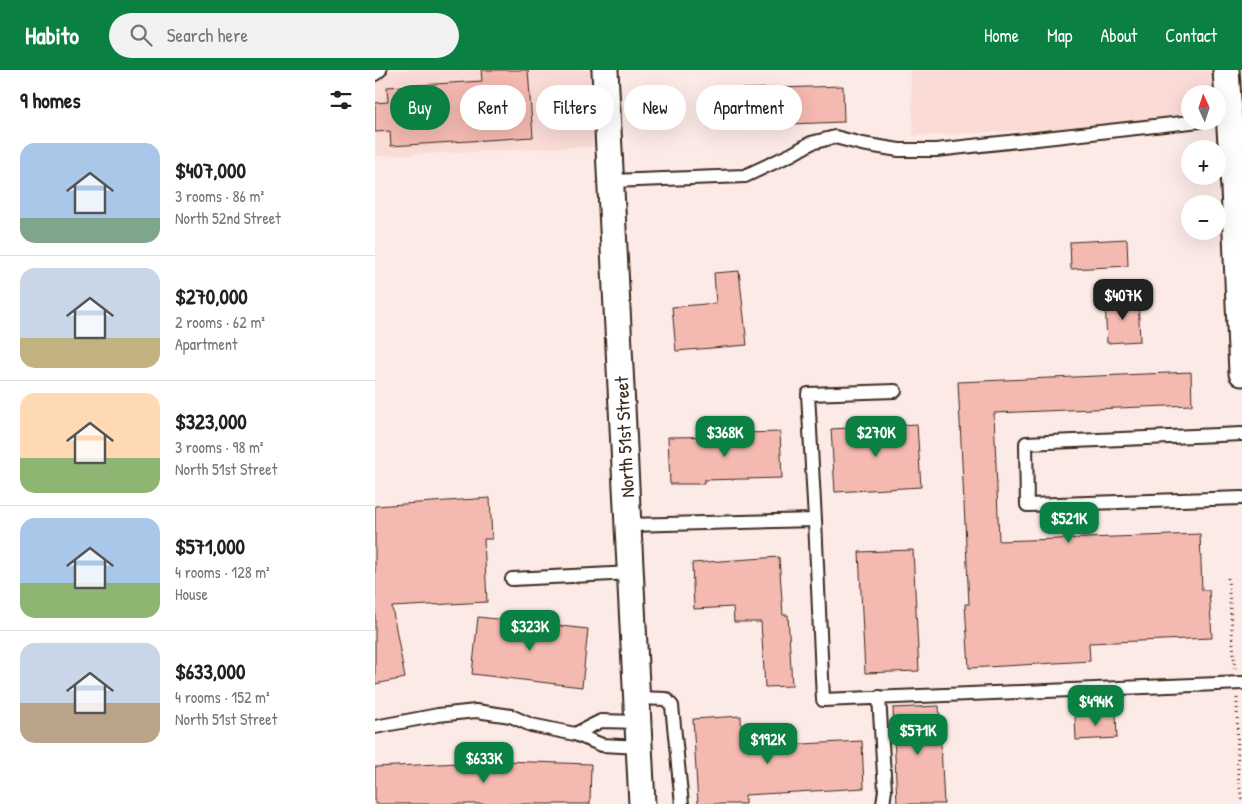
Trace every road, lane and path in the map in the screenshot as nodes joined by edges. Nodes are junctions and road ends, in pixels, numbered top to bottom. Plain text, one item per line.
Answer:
1 (380, 70) edge
2 (605, 70) edge
3 (1226, 70) edge
4 (375, 74) edge
5 (1225, 85) edge
6 (1181, 123) edge
7 (1225, 130) edge
8 (611, 181) junction
9 (1238, 187) edge
10 (1239, 236) edge
11 (1241, 340) edge
12 (1242, 373) edge
13 (895, 391) dead end
14 (1242, 434) edge
15 (1242, 498) edge
16 (815, 520) junction
17 (629, 525) junction
18 (632, 573) junction
19 (512, 579) dead end
20 (1242, 683) edge
21 (879, 697) junction
22 (638, 710) junction
23 (375, 727) edge
24 (575, 734) junction
25 (639, 747) junction
26 (642, 804) edge
27 (682, 804) edge
28 (883, 804) edge

1 - 4 lane
2 - 8 street, North 51st Street
3 - 5 street
6 - 8 lane
7 - 9 street
8 - 17 street, North 51st Street
9 - 10 street
10 - 11 street
11 - 12 street
13 - 16 lane
14 - 15 lane
16 - 17 lane
16 - 21 lane
17 - 18 street, North 51st Street
18 - 19 lane
18 - 22 street, North 51st Street
20 - 21 lane
21 - 28 lane
22 - 24 lane
22 - 25 street, North 51st Street
22 - 27 lane
23 - 24 lane
24 - 25 lane
25 - 26 street, North 51st Street

